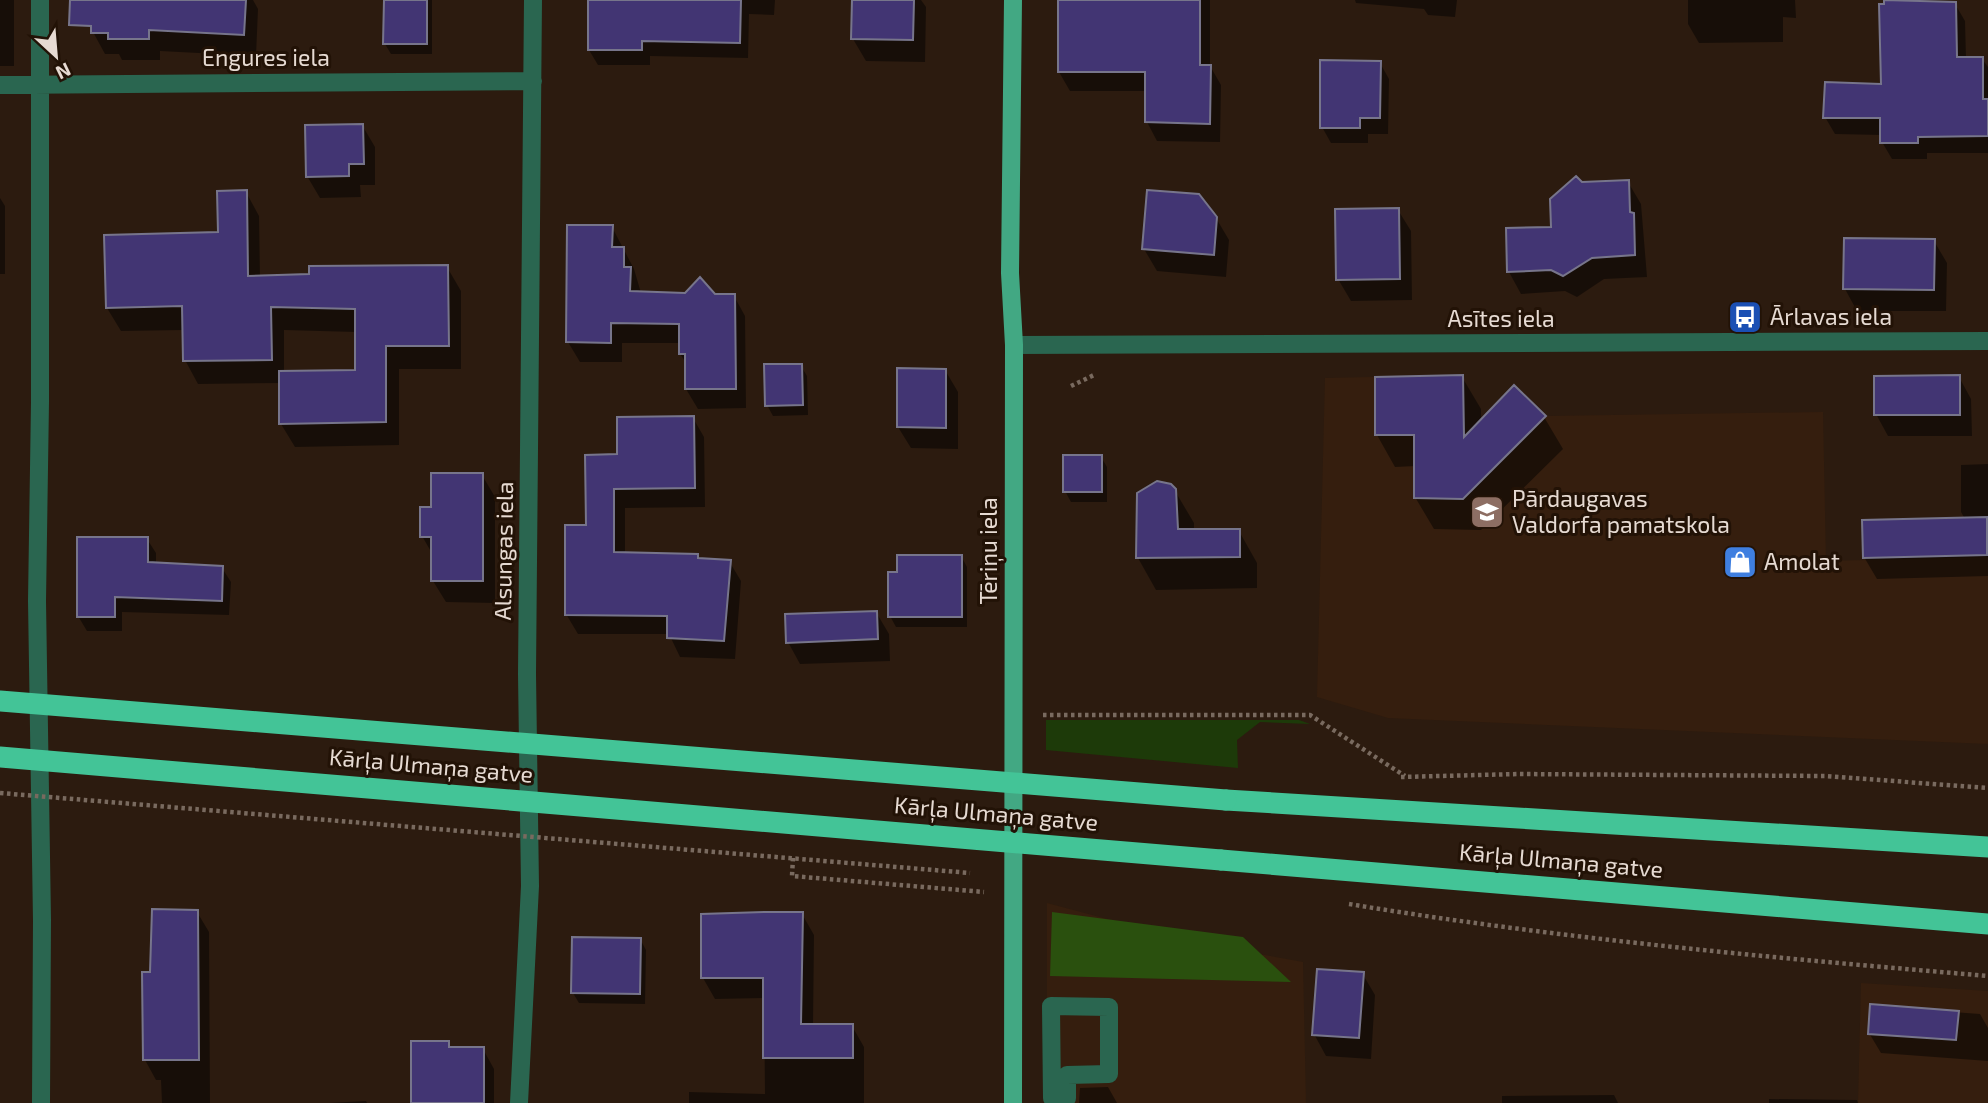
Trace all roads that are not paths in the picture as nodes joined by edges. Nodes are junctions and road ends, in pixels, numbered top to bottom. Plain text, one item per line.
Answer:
1 (40, 0) edge
2 (533, 0) edge
3 (1013, 0) edge
4 (533, 81) junction
5 (0, 85) edge
6 (40, 85) junction
7 (1988, 341) edge
8 (1014, 345) junction
9 (0, 701) edge
10 (0, 757) edge
11 (1988, 847) edge
12 (1988, 924) edge
13 (1108, 1074) joint
14 (41, 1103) edge
15 (519, 1103) edge
16 (1013, 1103) edge

1 - 6 street
2 - 4 street, Alsungas iela
3 - 8 main road, Tēriņu iela
4 - 6 street, Engures iela
4 - 15 street, Alsungas iela
5 - 6 street, Engures iela
6 - 14 street
7 - 8 street, Asītes iela
8 - 16 main road, Tēriņu iela
9 - 11 highway, Kārļa Ulmaņa gatve, bridge
10 - 12 highway, Kārļa Ulmaņa gatve, bridge
13 - 13 street

